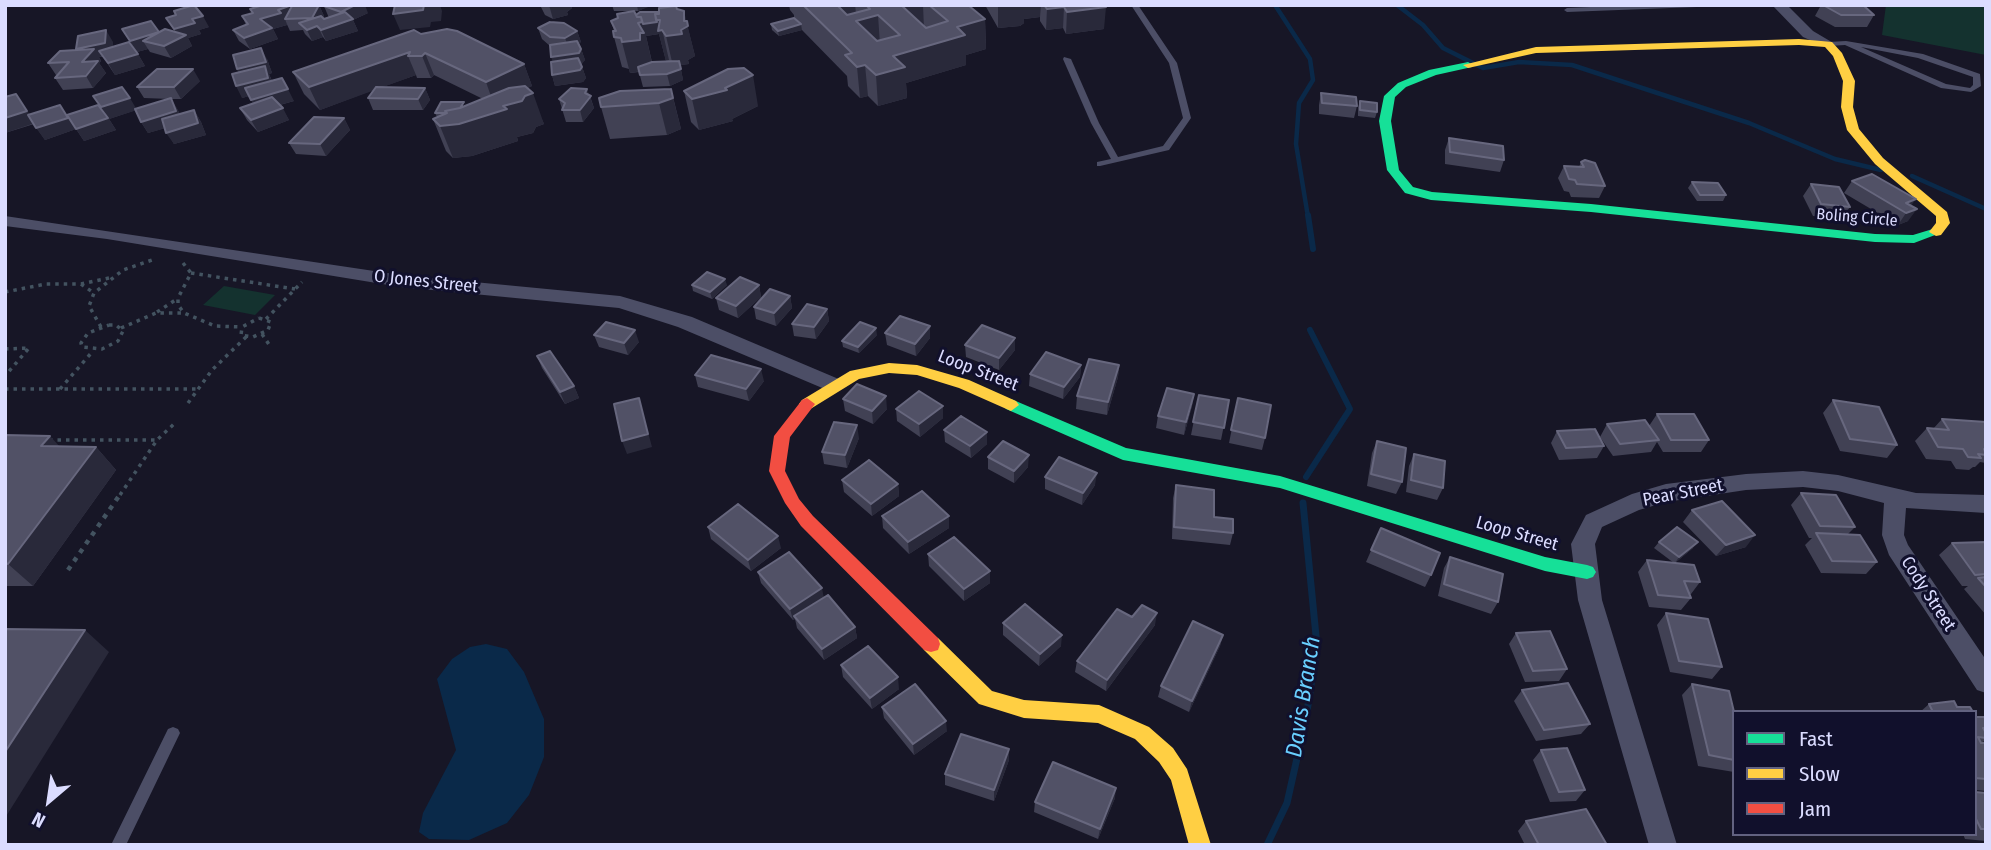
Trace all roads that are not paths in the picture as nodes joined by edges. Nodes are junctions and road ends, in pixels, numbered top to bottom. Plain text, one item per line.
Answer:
1 (1134, 5) edge
2 (1697, 5) edge
3 (1779, 5) edge
4 (1567, 10) dead end
5 (1846, 43) junction
6 (1828, 44) junction
7 (1901, 52) junction
8 (1067, 59) dead end
9 (1894, 65) junction
10 (1116, 160) junction
11 (1100, 163) dead end
12 (5, 221) edge
13 (834, 385) junction
14 (1895, 498) junction
15 (1986, 504) edge
16 (1587, 572) junction
17 (1986, 682) edge
18 (173, 733) dead end
19 (118, 845) edge
20 (1200, 845) edge
21 (1663, 845) edge

1 - 10 lane
2 - 4 lane
3 - 6 street
5 - 6 lane
5 - 7 lane
5 - 9 lane
6 - 6 street, Boling Circle
7 - 9 lane
7 - 9 lane
8 - 10 lane
10 - 11 lane
12 - 13 street, O Jones Street
13 - 16 street, Loop Street
13 - 20 street, Loop Street
14 - 15 street, Pear Street
14 - 16 street, Pear Street
14 - 17 street, Cody Street
16 - 21 street, Pear Street
18 - 19 lane

